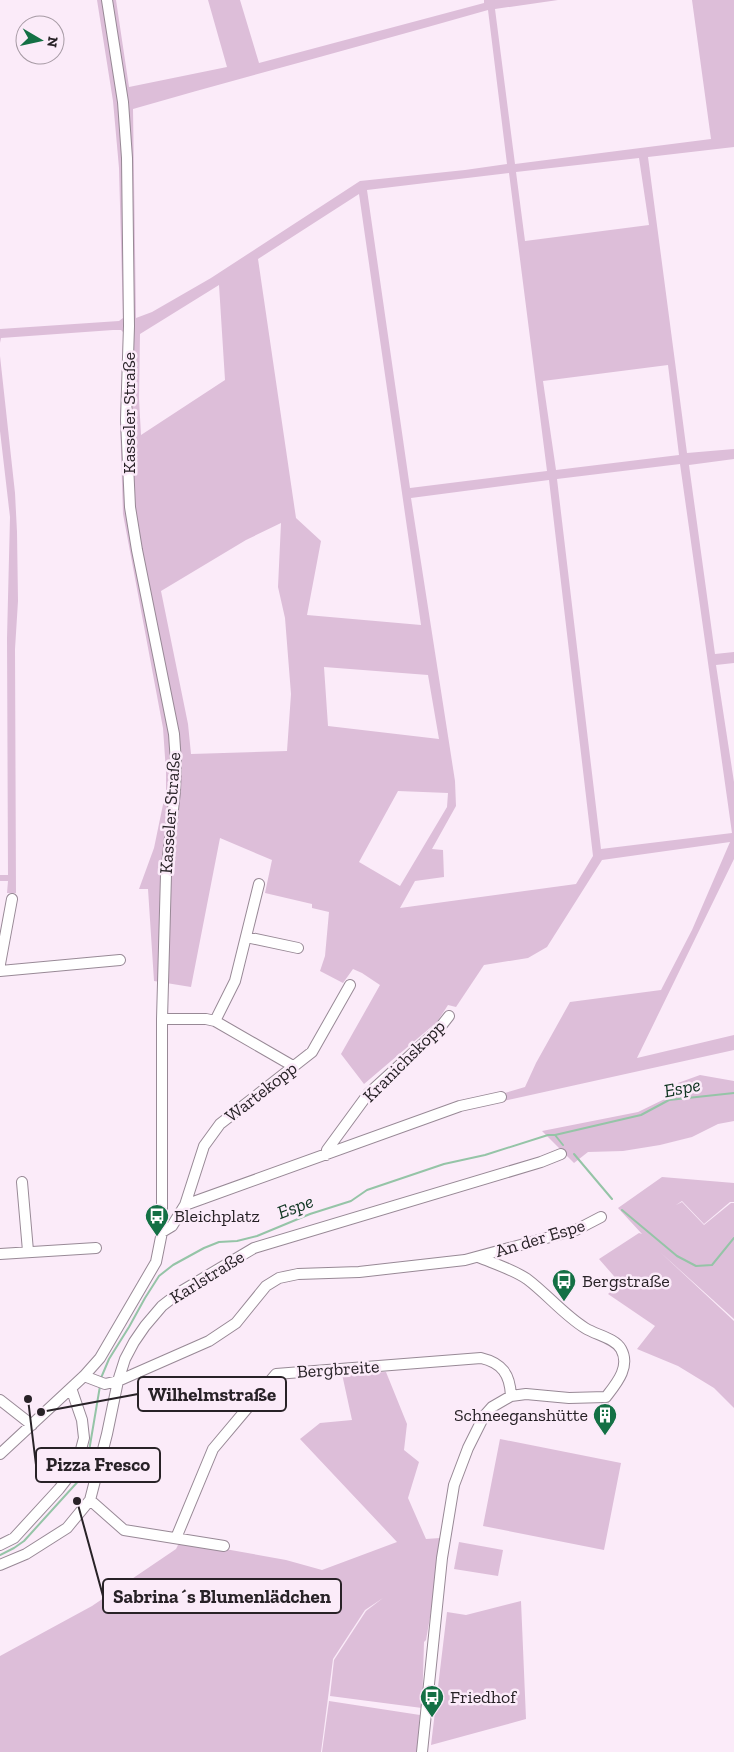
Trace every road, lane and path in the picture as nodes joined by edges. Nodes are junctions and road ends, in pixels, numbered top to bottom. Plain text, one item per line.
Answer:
1 (107, 0) edge
2 (259, 884) dead end
3 (12, 899) dead end
4 (246, 936) junction
5 (298, 948) dead end
6 (120, 960) dead end
7 (0, 964) edge
8 (0, 971) edge
9 (350, 985) dead end
10 (449, 1016) dead end
11 (162, 1019) junction
12 (215, 1022) junction
13 (294, 1066) junction
14 (502, 1097) dead end
15 (562, 1154) dead end
16 (326, 1155) junction
17 (22, 1182) dead end
18 (185, 1205) junction
19 (601, 1217) dead end
20 (162, 1232) junction
21 (96, 1248) dead end
22 (28, 1252) junction
23 (0, 1254) edge
24 (478, 1257) junction
25 (84, 1376) junction
26 (118, 1381) junction
27 (72, 1388) junction
28 (511, 1396) junction
29 (0, 1400) edge
30 (32, 1425) junction
31 (0, 1454) edge
32 (90, 1500) junction
33 (176, 1538) junction
34 (0, 1545) edge
35 (224, 1546) dead end
36 (0, 1565) edge
37 (422, 1752) edge

1 - 11 street, Kasseler Straße
2 - 4 street
3 - 7 street
4 - 5 street
4 - 12 street
6 - 8 street
9 - 13 street, Wartekopp
10 - 16 street, Kranichskopp
11 - 12 street
11 - 20 street, Kasseler Straße
12 - 13 street
13 - 18 street, Wartekopp
14 - 16 street
15 - 26 street, Karlstraße
16 - 18 street
17 - 22 street
18 - 20 street
19 - 24 street, An der Espe
20 - 25 street, Kasseler Straße
21 - 22 street
22 - 23 street
24 - 26 street
24 - 28 street
25 - 26 street
25 - 27 street, Kasseler Straße
26 - 32 street, Karlstraße
27 - 30 street, Kasseler Straße
27 - 34 street
28 - 33 street, Bergbreite
28 - 37 street
29 - 30 street
30 - 31 street, Kasseler Straße
32 - 33 street
32 - 36 street, Karlstraße
33 - 35 street

